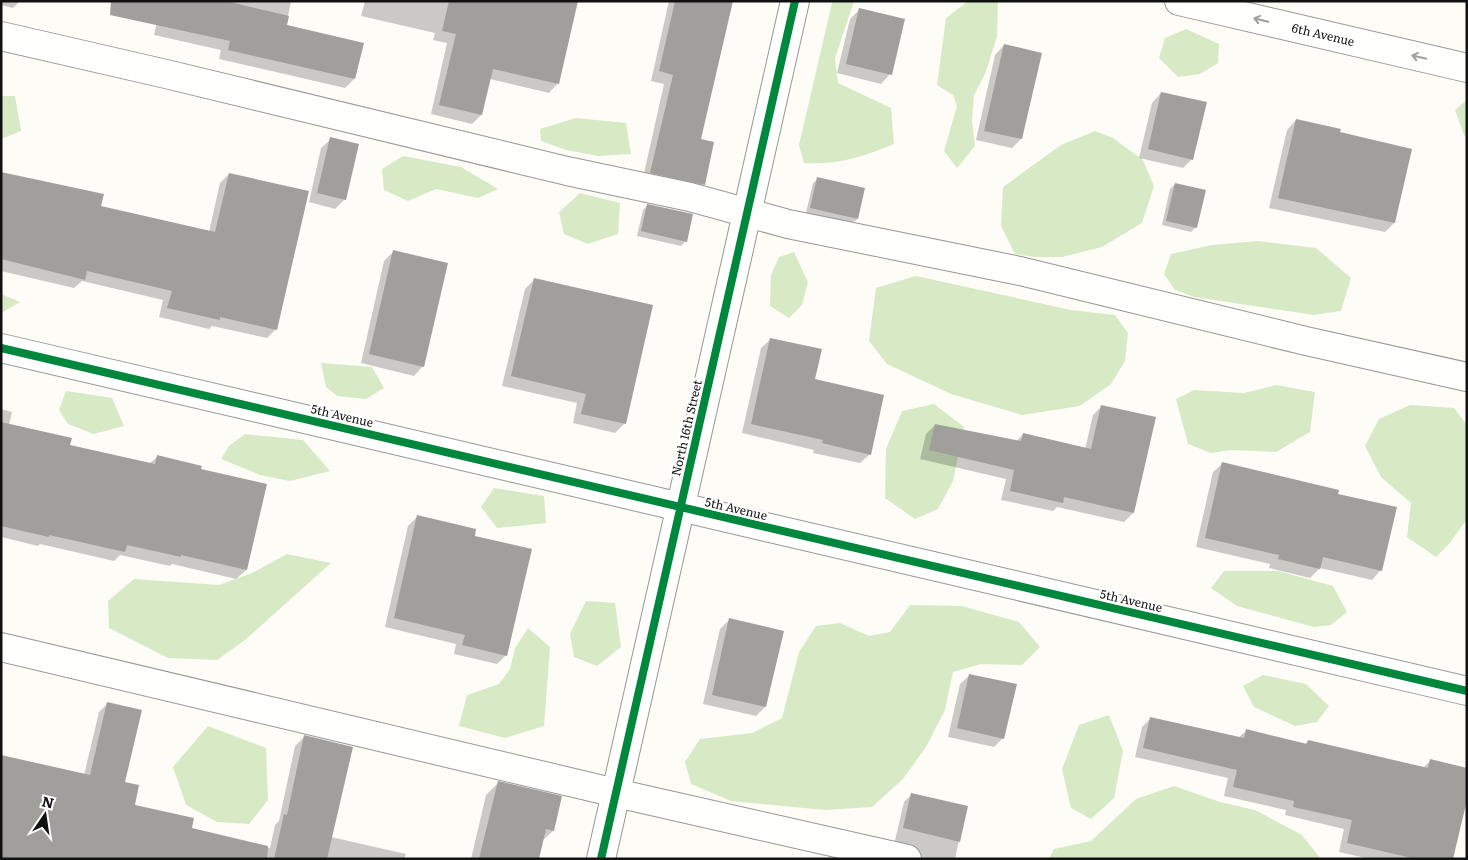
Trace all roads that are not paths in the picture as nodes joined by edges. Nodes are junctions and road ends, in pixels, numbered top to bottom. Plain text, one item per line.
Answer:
1 (795, 1) edge
2 (1179, 1) edge
3 (1, 36) edge
4 (1467, 68) edge
5 (747, 213) junction
6 (1, 348) edge
7 (1467, 377) edge
8 (681, 508) junction
9 (1, 647) edge
10 (1467, 691) edge
11 (616, 793) junction
12 (601, 859) edge
13 (907, 859) edge

1 - 5 street, North 16th Street
4 -> 2 street, 6th Avenue
3 - 5 street
5 - 7 street
5 - 8 street, North 16th Street
6 - 8 street, 5th Avenue
8 - 10 street, 5th Avenue
8 - 11 street, North 16th Street
9 - 11 street
11 - 12 street, North 16th Street
11 - 13 street

